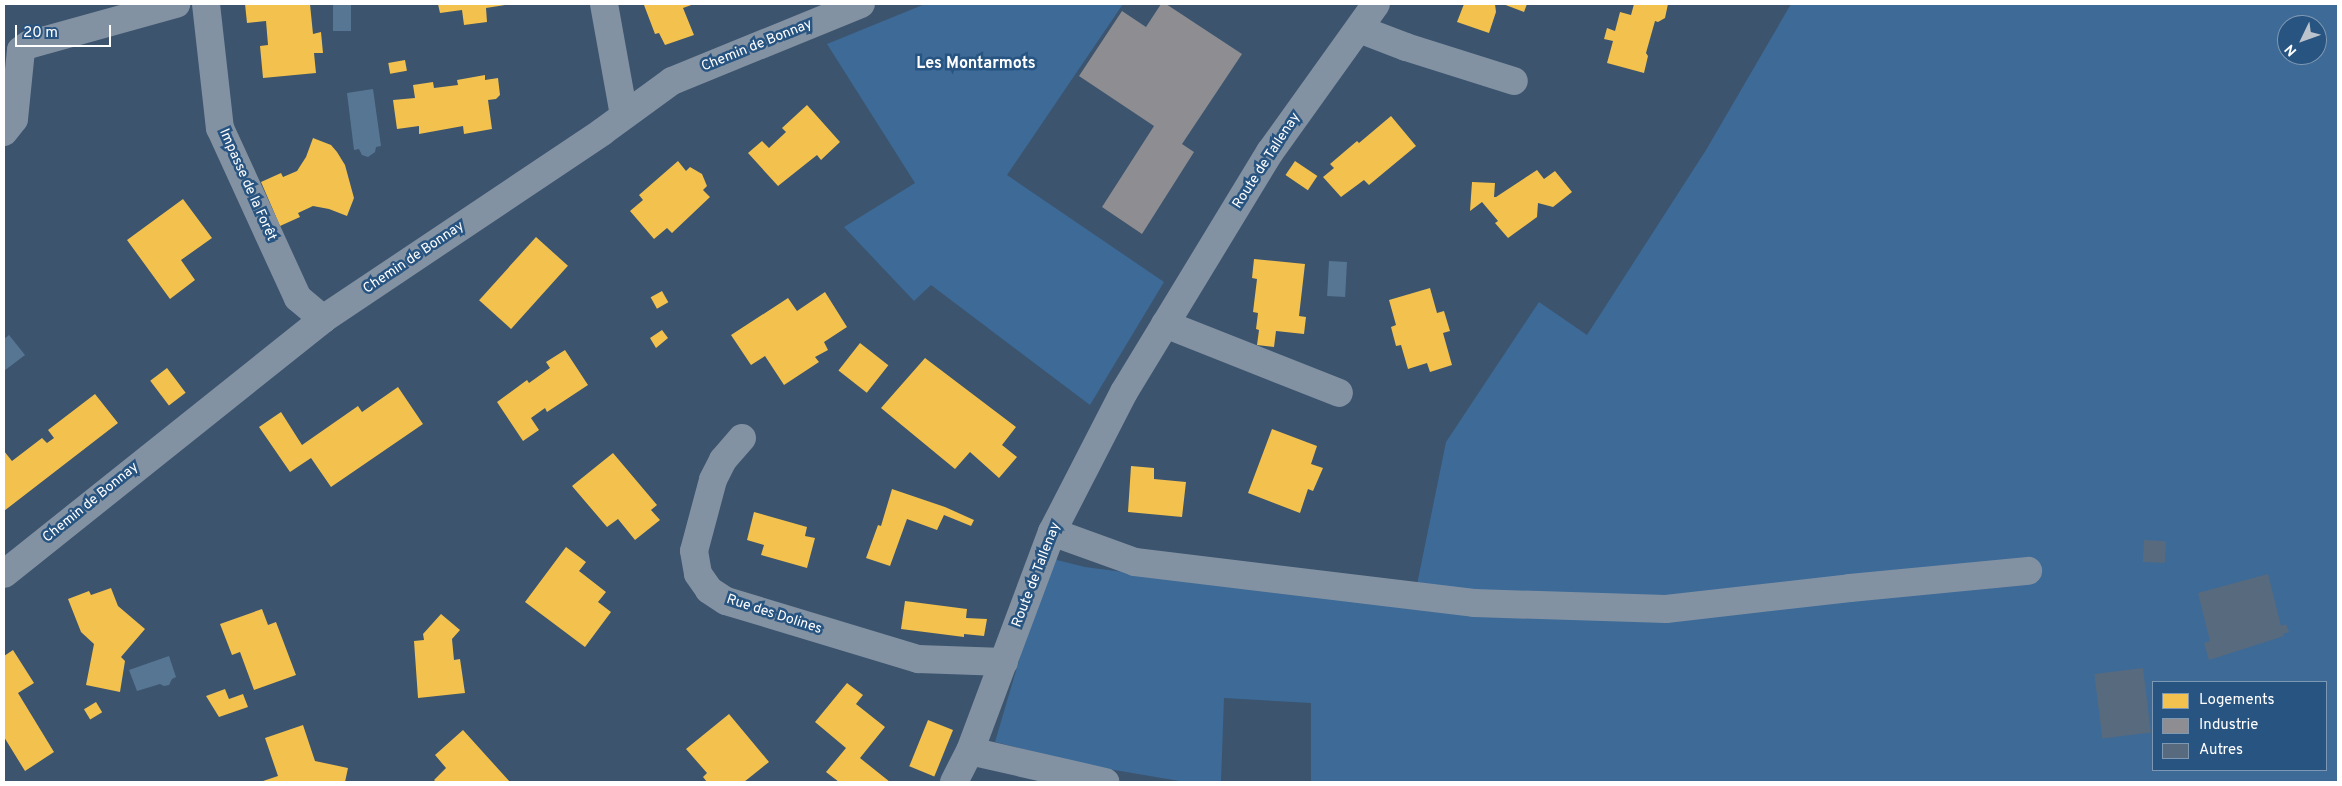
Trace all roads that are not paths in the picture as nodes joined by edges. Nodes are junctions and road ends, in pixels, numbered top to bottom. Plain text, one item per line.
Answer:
1 (176, 4) edge
2 (206, 4) edge
3 (604, 4) edge
4 (861, 4) edge
5 (1376, 4) edge
6 (1359, 29) junction
7 (1514, 81) dead end
8 (624, 115) junction
9 (4, 132) edge
10 (324, 319) junction
11 (1166, 324) junction
12 (1339, 393) dead end
13 (742, 438) dead end
14 (1052, 532) junction
15 (2028, 571) dead end
16 (4, 574) edge
17 (1004, 662) junction
18 (970, 751) junction
19 (954, 782) edge
20 (1104, 782) edge

1 - 9 street
2 - 10 street, Impasse de la Forêt
3 - 8 street
4 - 8 street, Chemin de Bonnay
5 - 6 street, Route de Tallenay
6 - 7 street
6 - 11 street, Route de Tallenay
8 - 10 street, Chemin de Bonnay
10 - 16 street, Chemin de Bonnay
11 - 12 street
11 - 14 street, Route de Tallenay
13 - 17 street, Rue des Dolines
14 - 15 street
14 - 17 street, Route de Tallenay
17 - 18 street, Route de Tallenay
18 - 19 street, Route de Tallenay
18 - 20 street

